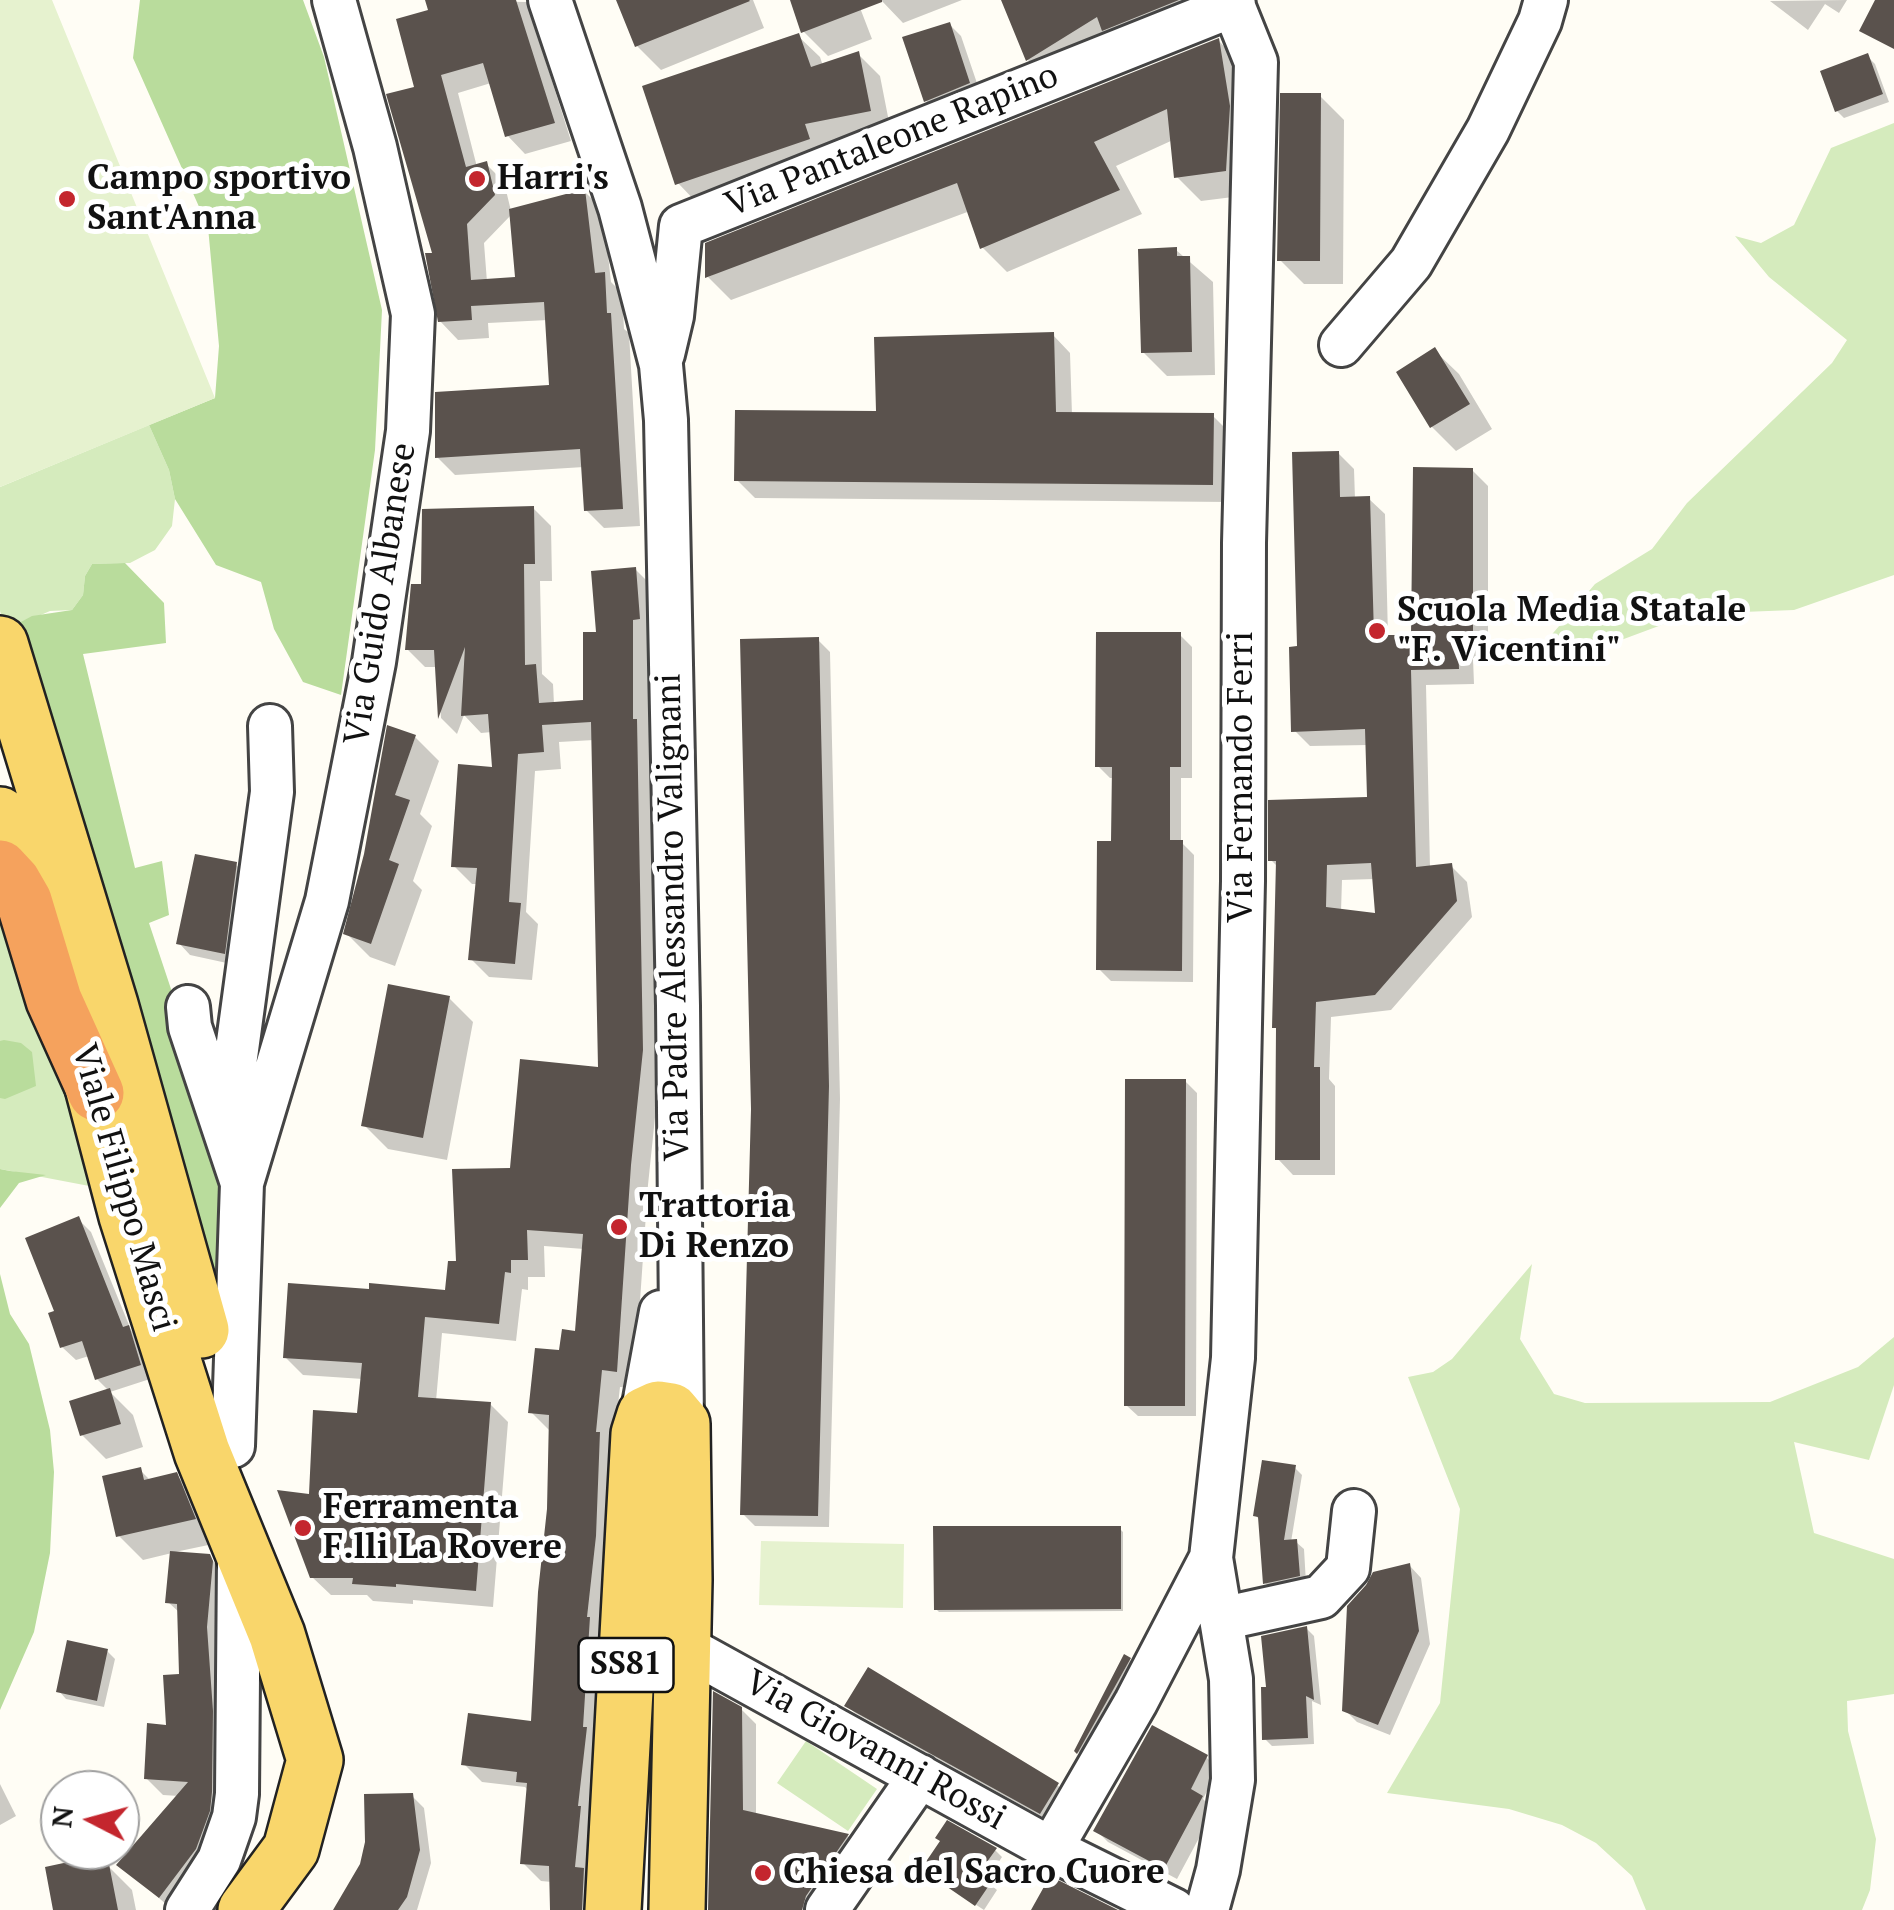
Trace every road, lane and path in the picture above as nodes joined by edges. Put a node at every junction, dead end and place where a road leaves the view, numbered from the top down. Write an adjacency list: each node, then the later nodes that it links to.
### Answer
1 (334, 0): 16 (street, Via Guido Albanese)
2 (550, 0): 6 (street, Via Padre Alessandro Valignani)
3 (1546, 0): 5 (street)
4 (1232, 3): 6 (street, Via Pantaleone Rapino); 21 (street, Via Fernando Ferri)
5 (1342, 346)
6 (661, 365): 17 (street, Via Padre Alessandro Valignani)
7 (0, 644): 11 (main road, Viale Filippo Masci)
8 (270, 726): 15 (street)
9 (0, 759): 11 (main road, Viale Filippo Masci)
10 (0, 814): 14 (main road, Viale Filippo Masci)
11 (56, 826): 18 (main road, Viale Filippo Masci)
12 (0, 868): 14 (highway)
13 (188, 1007): 15 (street)
14 (96, 1093): 20 (main road, Viale Filippo Masci)
15 (219, 1114): 16 (street, Via Guido Albanese)
16 (242, 1183): 18 (street, Via Guido Albanese)
17 (661, 1422): 23 (main road, Via Padre Alessandro Valignani / SS81); 28 (main road, SS81)
18 (233, 1446): 20 (main road, Viale Filippo Masci)
19 (1354, 1510): 22 (street)
20 (244, 1551): 26 (street); 27 (main road, Viale Filippo Masci)
21 (1212, 1558): 22 (street, Via Fernando Ferri); 25 (street, Via Fernando Ferri)
22 (1221, 1618): 32 (street, Via Fernando Ferri)
23 (683, 1646): 24 (street, Via Giovanni Rossi); 29 (main road, Via Padre Alessandro Valignani / SS81)
24 (920, 1776): 25 (street, Via Giovanni Rossi); 30 (street)
25 (1051, 1849): 31 (street, Via Giovanni Rossi)
26 (188, 1910)
27 (246, 1910)
28 (613, 1910)
29 (677, 1910)
30 (827, 1910)
31 (1174, 1910)
32 (1206, 1910)

